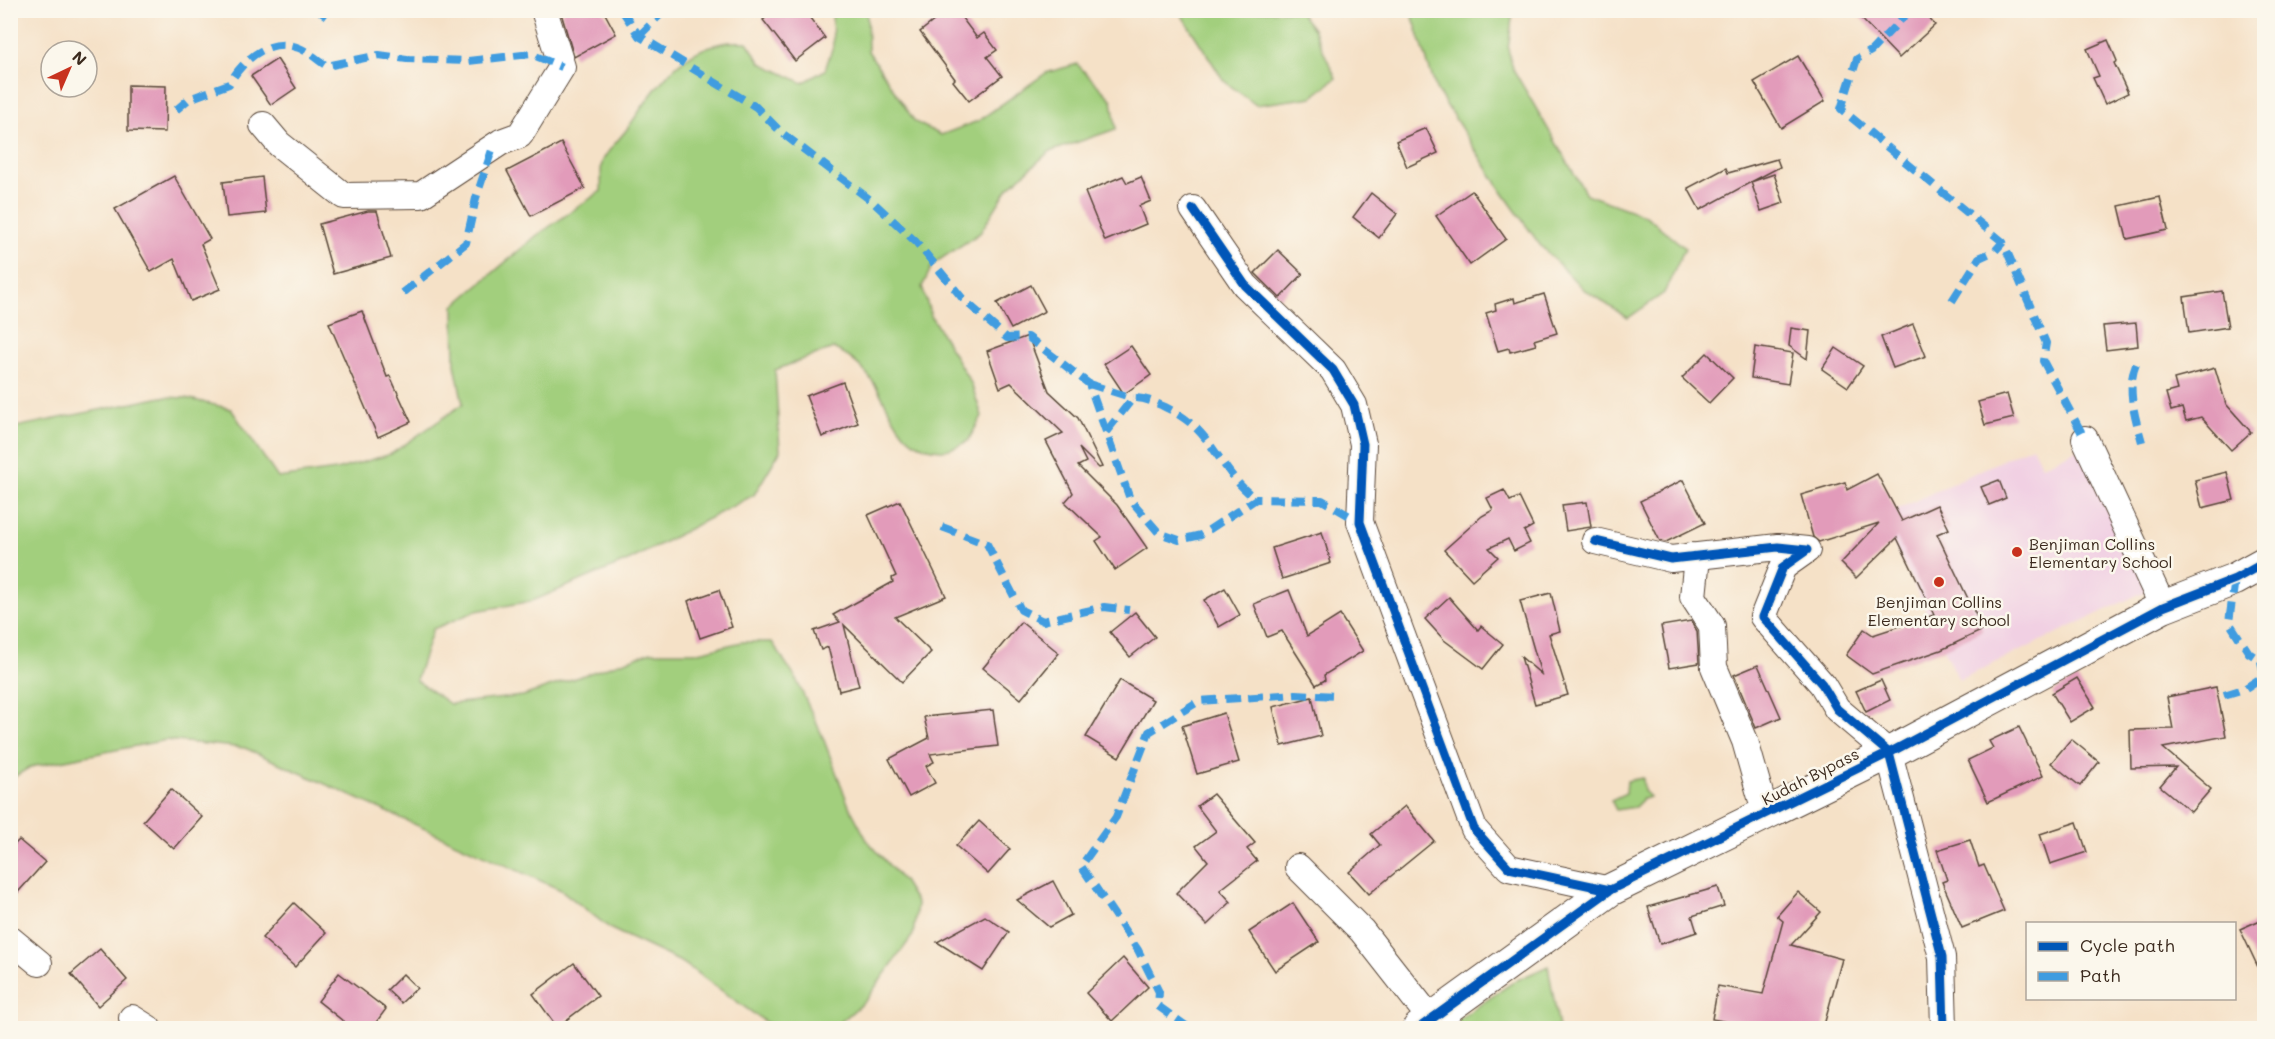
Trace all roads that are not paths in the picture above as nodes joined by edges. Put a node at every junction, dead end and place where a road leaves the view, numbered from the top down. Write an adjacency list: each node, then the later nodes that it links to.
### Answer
1 (544, 10): 2 (street)
2 (263, 124)
3 (1192, 209): 12 (street)
4 (2085, 439): 8 (street)
5 (1596, 541): 6 (street)
6 (1690, 556): 9 (street); 10 (street)
7 (2265, 563): 8 (street, Kudah Bypass)
8 (2163, 607): 9 (street, Kudah Bypass)
9 (1889, 753): 10 (street, Kudah Bypass); 16 (street)
10 (1766, 815): 12 (street, Kudah Bypass)
11 (1298, 867): 15 (street)
12 (1610, 890): 15 (street, Kudah Bypass)
13 (10, 939): 14 (street)
14 (39, 963)
15 (1425, 1024)
16 (1944, 1029)

